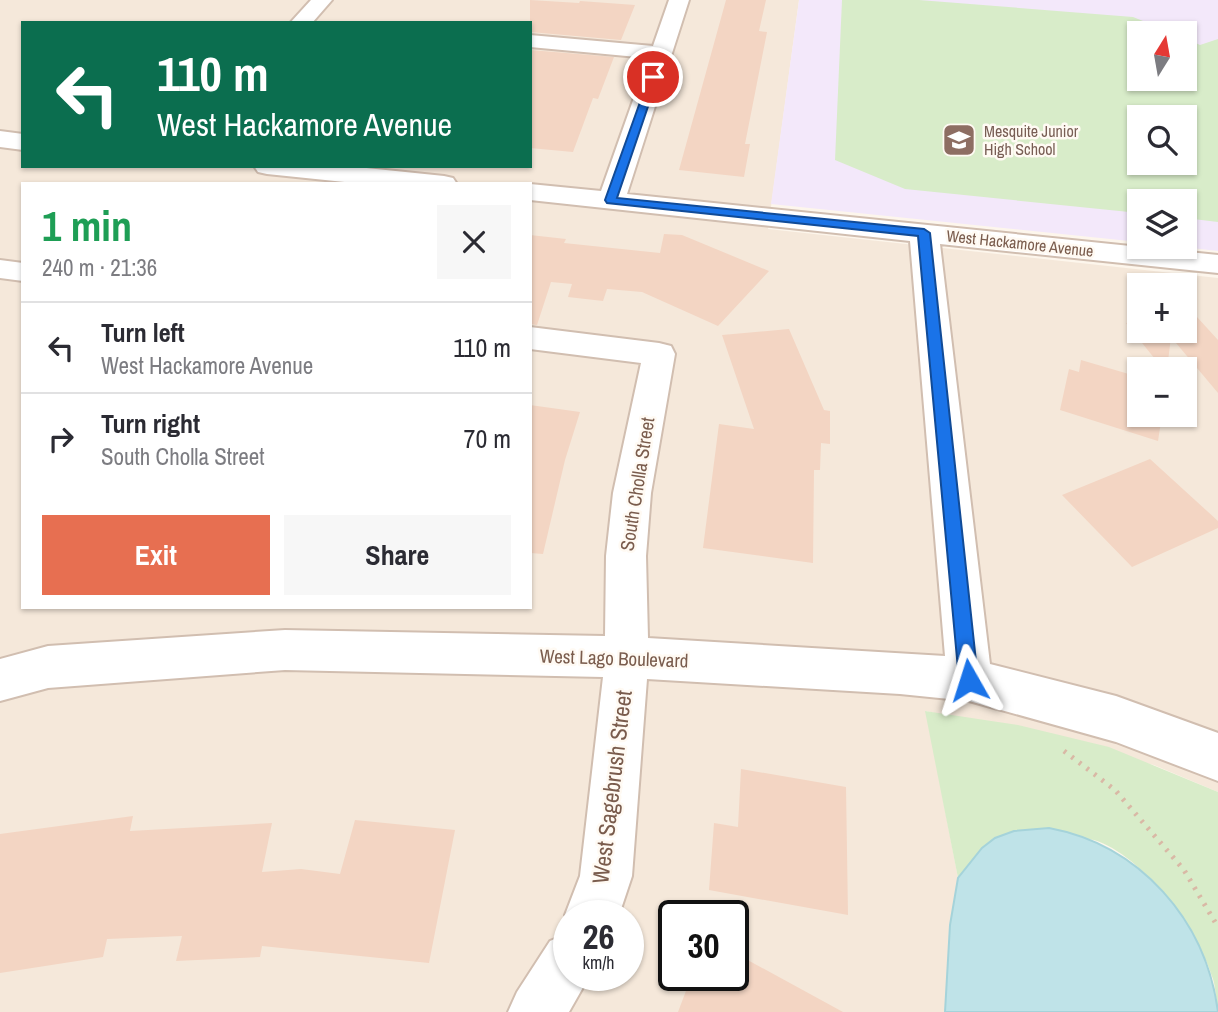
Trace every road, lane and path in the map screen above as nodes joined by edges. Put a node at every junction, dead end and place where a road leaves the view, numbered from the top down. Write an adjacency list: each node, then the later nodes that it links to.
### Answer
1 (322, 0): 3 (street)
2 (679, 0): 5 (street)
3 (302, 21)
4 (532, 41): 5 (street)
5 (662, 53): 11 (street)
6 (0, 139): 7 (street)
7 (21, 142)
8 (287, 168): 9 (street)
9 (424, 182)
10 (532, 192): 11 (street, West Hackamore Avenue)
11 (611, 200): 12 (street, West Hackamore Avenue)
12 (924, 233): 13 (street, West Hackamore Avenue); 19 (street)
13 (1218, 264)
14 (0, 269): 15 (street)
15 (21, 272)
16 (532, 338): 17 (street, South Cholla Street)
17 (627, 657): 18 (street, West Lago Boulevard); 19 (street, West Lago Boulevard); 22 (street, West Sagebrush Street)
18 (0, 680)
19 (969, 680): 20 (street, West Lago Boulevard)
20 (1218, 757)
21 (1115, 790): 23 (path)
22 (597, 900)
23 (1218, 927)
24 (553, 986): 25 (street)
25 (537, 1012)

